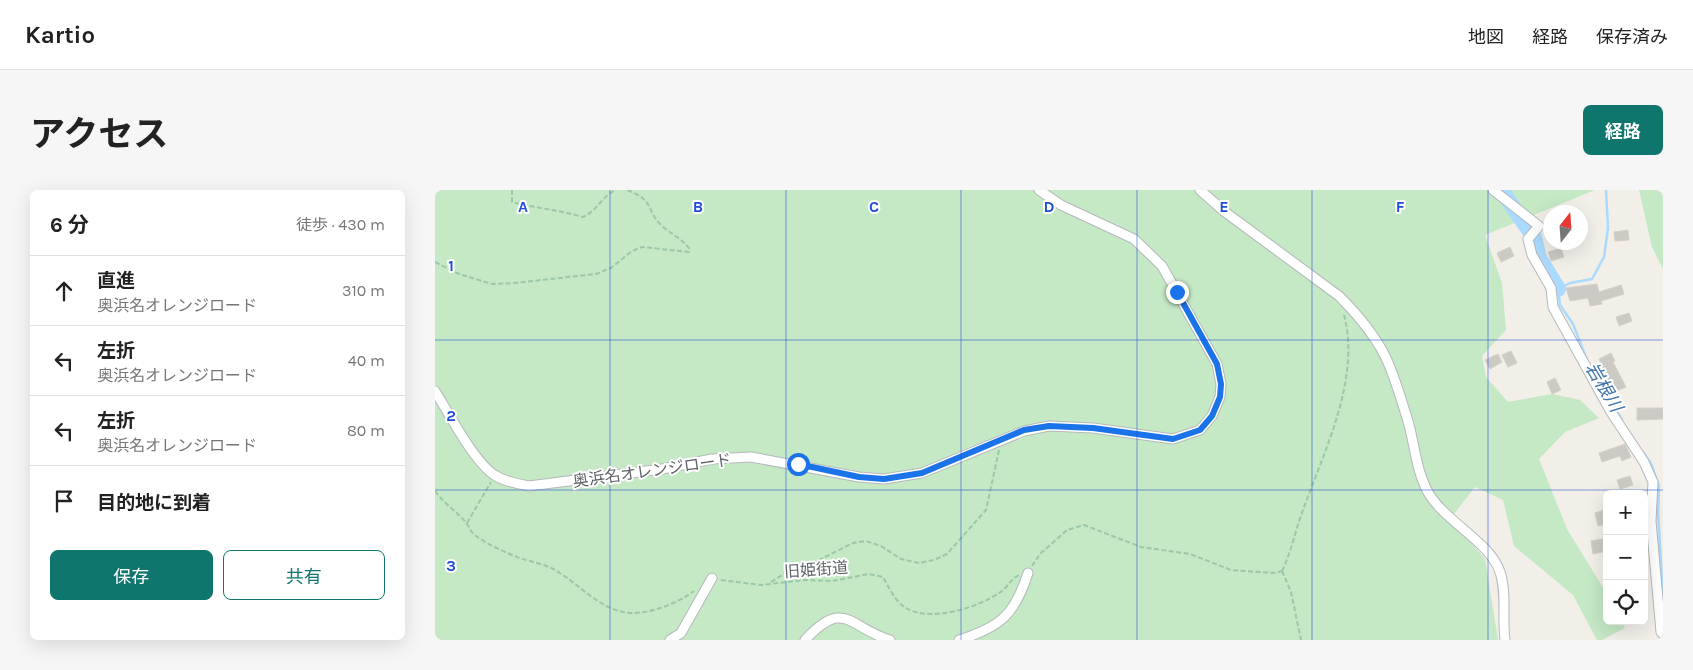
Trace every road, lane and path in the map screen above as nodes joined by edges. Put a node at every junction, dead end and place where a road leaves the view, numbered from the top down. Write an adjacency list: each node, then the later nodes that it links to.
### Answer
1 (512, 190): 2 (path)
2 (616, 190)
3 (627, 190): 7 (path)
4 (1039, 190): 10 (street, 奥浜名オレンジロード)
5 (1200, 190): 8 (street)
6 (1493, 190): 19 (street)
7 (435, 262)
8 (1339, 296): 14 (path); 25 (street)
9 (435, 391): 11 (street, 奥浜名オレンジロード)
10 (1001, 439): 11 (street, 奥浜名オレンジロード); 17 (path)
11 (495, 476): 13 (path)
12 (435, 491): 13 (path)
13 (467, 523): 18 (path)
14 (1282, 571): 15 (path, 旧姫街道); 24 (path)
15 (1027, 573): 17 (path, 旧姫街道); 23 (street)
16 (712, 578): 17 (path, 旧姫街道); 20 (street)
17 (769, 584)
18 (699, 588)
19 (1663, 634)
20 (670, 640)
21 (805, 640): 22 (street)
22 (890, 640)
23 (959, 640)
24 (1301, 640)
25 (1505, 640)

